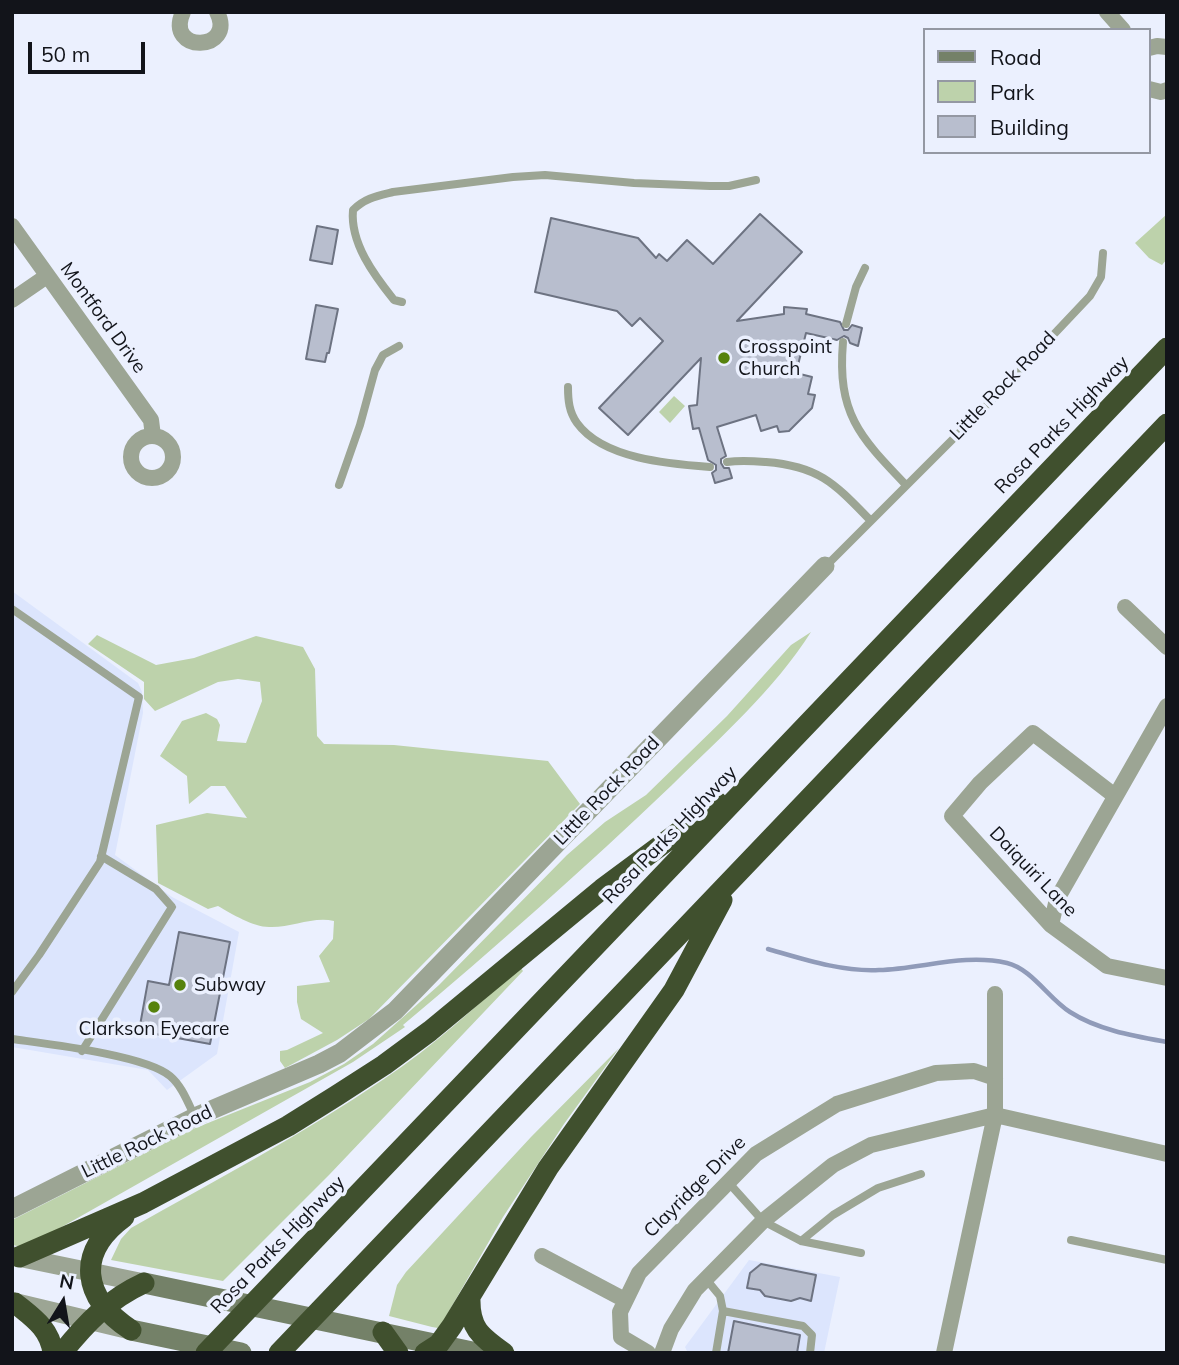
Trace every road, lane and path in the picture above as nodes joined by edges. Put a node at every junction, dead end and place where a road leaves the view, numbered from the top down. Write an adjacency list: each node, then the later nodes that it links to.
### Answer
1 (183, 12): 2 (street)
2 (217, 12)
3 (1107, 12): 4 (street)
4 (1121, 28)
5 (756, 180): 11 (lane)
6 (12, 226): 9 (street, Montford Drive)
7 (1103, 253): 21 (lane, Little Rock Road)
8 (865, 268): 12 (lane)
9 (47, 276): 10 (street); 18 (street, Montford Drive)
10 (12, 300)
11 (402, 302)
12 (846, 324)
13 (843, 342): 21 (lane)
14 (399, 346): 22 (lane)
15 (1167, 348): 29 (highway, Rosa Parks Highway)
16 (568, 387): 20 (lane)
17 (1167, 424): 32 (highway)
18 (153, 436)
19 (727, 462): 23 (lane)
20 (710, 467)
21 (905, 484): 23 (lane, Little Rock Road)
22 (339, 485)
23 (870, 520): 24 (lane, Little Rock Road)
24 (825, 566): 41 (street, Little Rock Road)
25 (1125, 607): 27 (street)
26 (12, 608): 31 (lane)
27 (1167, 647)
28 (1167, 706): 30 (street)
29 (767, 766): 45 (highway); 67 (highway, Rosa Parks Highway)
30 (1115, 796): 33 (street); 33 (street, Daiquiri Lane)
31 (101, 856): 35 (lane); 38 (lane)
32 (736, 876): 57 (highway); 69 (highway)
33 (1051, 925): 34 (street, Daiquiri Lane)
34 (1167, 978)
35 (12, 992)
36 (995, 994): 39 (street)
37 (12, 1038): 38 (lane)
38 (82, 1051): 41 (lane)
39 (995, 1078): 40 (street); 44 (street, Clayridge Drive)
40 (995, 1115): 42 (street); 47 (street); 77 (street)
41 (195, 1117): 46 (street, Little Rock Road)
42 (1167, 1154)
43 (921, 1174): 49 (lane)
44 (728, 1182): 47 (lane); 58 (street, Clayridge Drive)
45 (143, 1203): 51 (highway); 54 (highway)
46 (12, 1209)
47 (763, 1221): 49 (lane); 55 (street)
48 (1071, 1240): 53 (lane)
49 (801, 1241): 50 (lane)
50 (861, 1253)
51 (15, 1256): 54 (street)
52 (542, 1256): 58 (street)
53 (1167, 1260)
54 (90, 1272): 56 (street); 61 (highway)
55 (706, 1279): 60 (lane); 74 (street)
56 (144, 1283): 61 (highway); 63 (main road)
57 (471, 1295): 64 (highway); 72 (highway)
58 (625, 1300): 73 (street, Clayridge Drive)
59 (13, 1302): 61 (street); 65 (highway)
60 (723, 1311): 75 (lane); 76 (lane)
61 (95, 1314): 62 (highway); 66 (highway)
62 (131, 1330): 68 (main road)
63 (383, 1332): 64 (main road); 70 (highway)
64 (432, 1348): 71 (main road)
65 (53, 1353)
66 (62, 1353)
67 (206, 1353)
68 (241, 1353)
69 (279, 1353)
70 (398, 1353)
71 (477, 1353)
72 (505, 1353)
73 (648, 1353)
74 (663, 1353)
75 (716, 1353)
76 (810, 1353)
77 (944, 1353)

